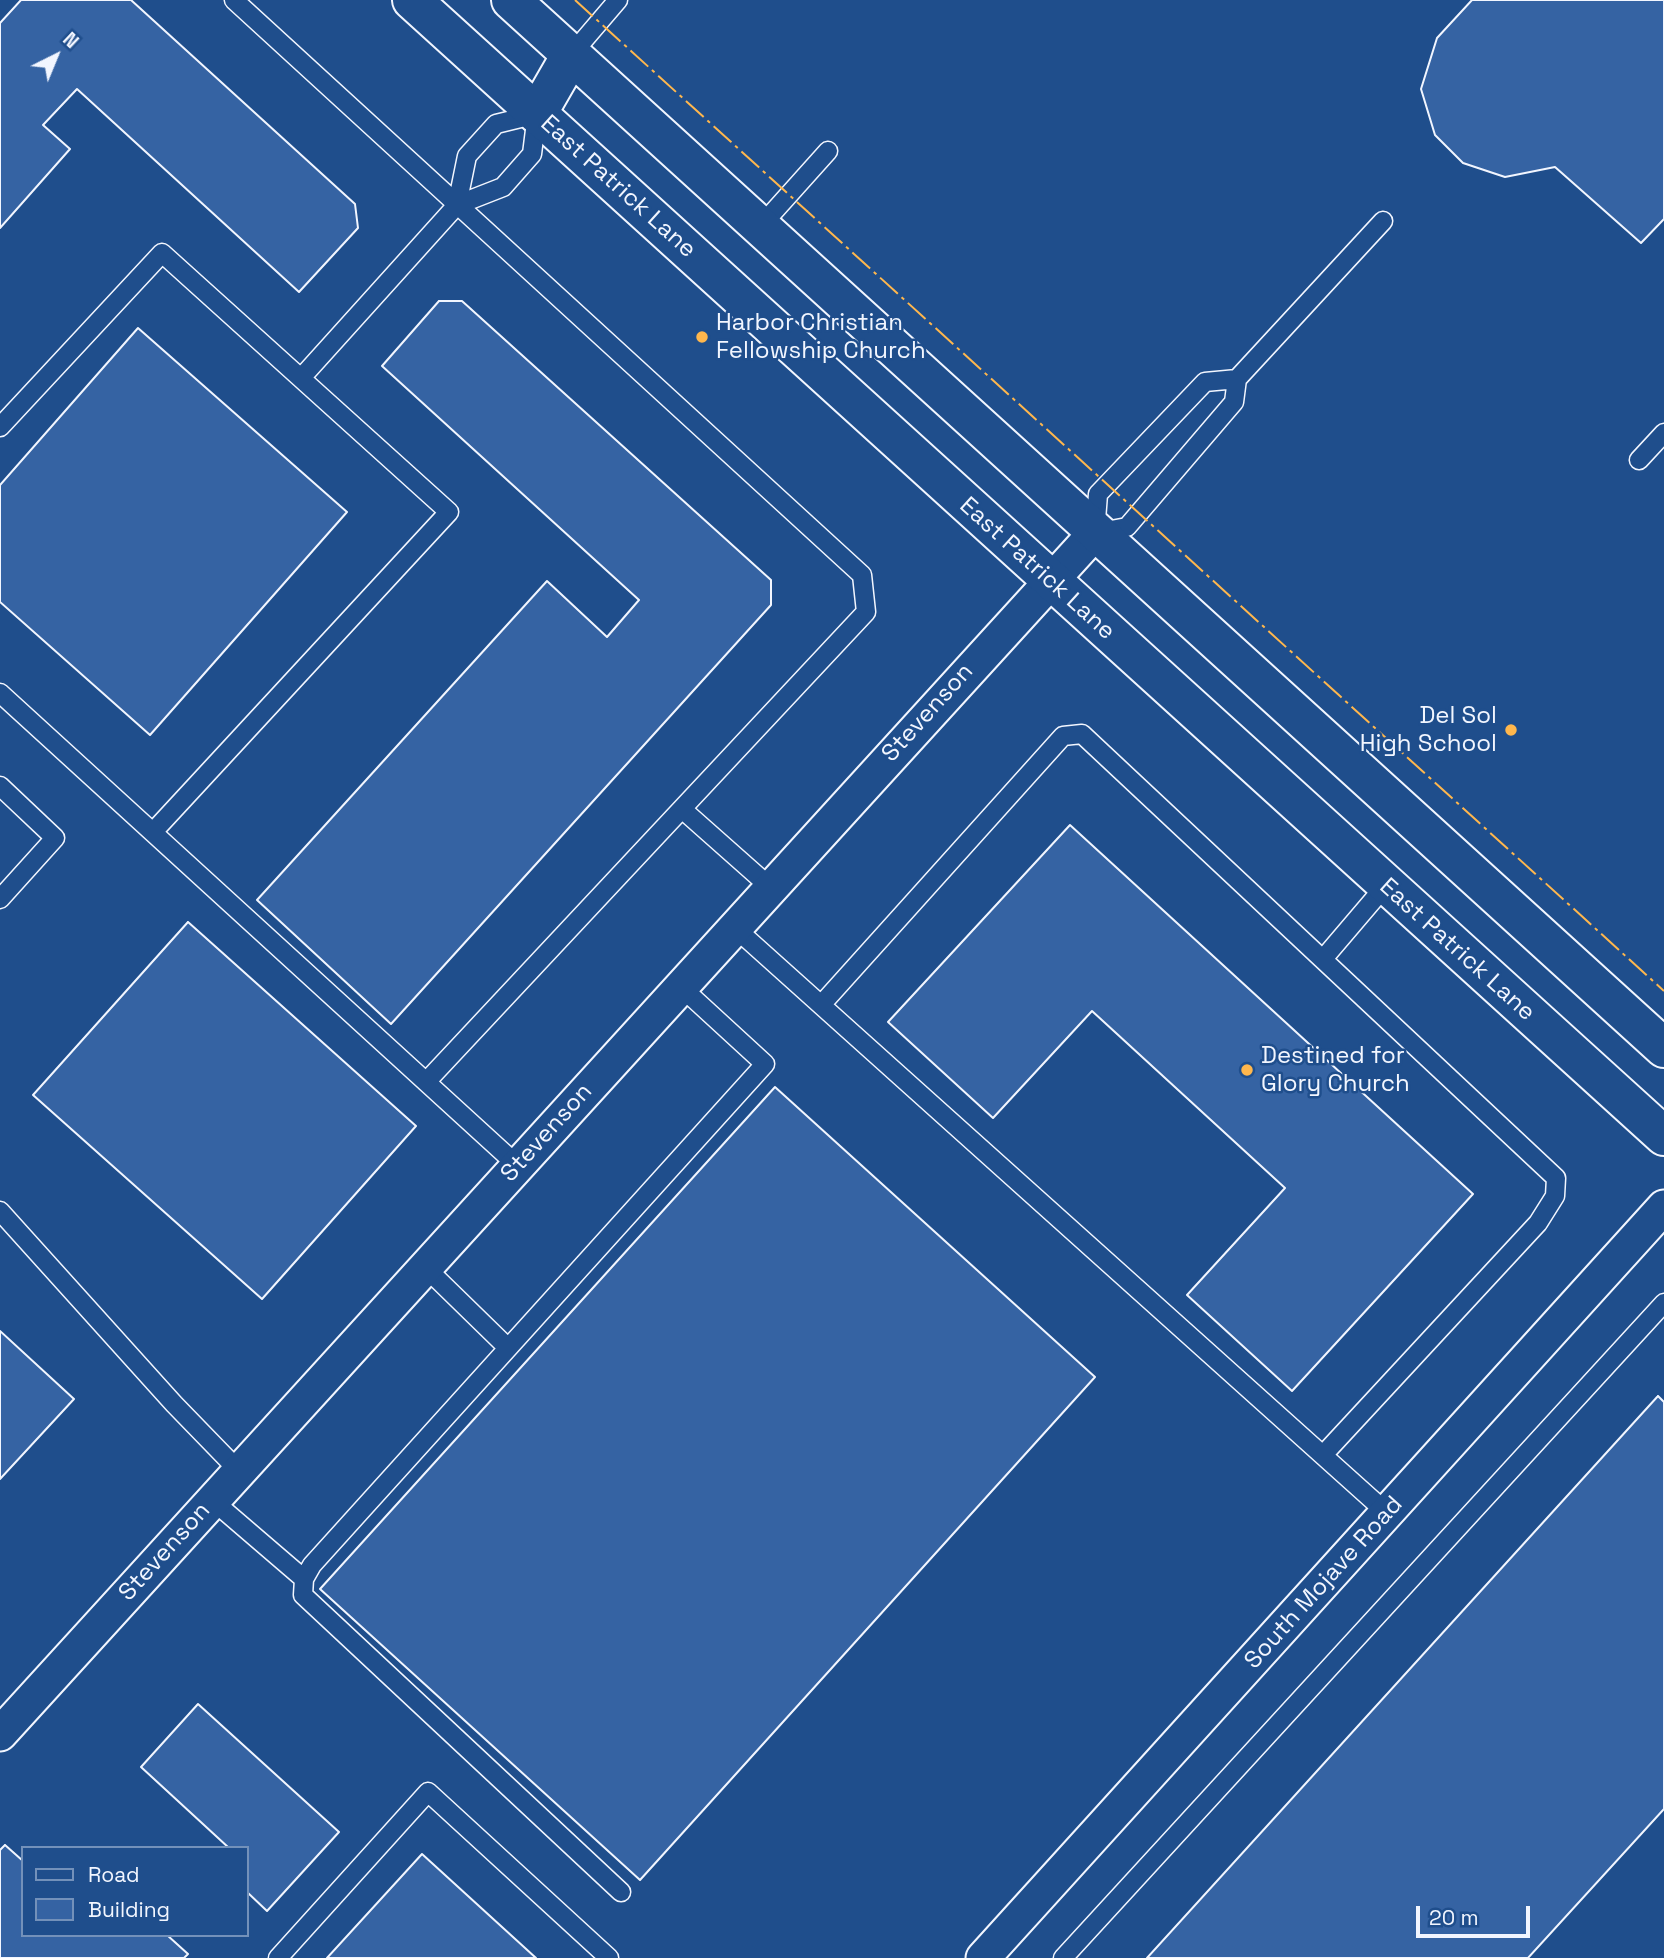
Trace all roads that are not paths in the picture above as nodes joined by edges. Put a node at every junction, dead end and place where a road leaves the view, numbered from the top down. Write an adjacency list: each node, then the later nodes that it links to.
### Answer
1 (234, 0): 8 (lane)
2 (412, 0): 6 (main road, East Patrick Lane)
3 (511, 0): 5 (main road)
4 (618, 0): 5 (lane)
5 (571, 55): 6 (main road); 10 (main road)
6 (537, 114): 8 (lane); 8 (lane); 17 (main road, East Patrick Lane)
7 (828, 151): 10 (lane)
8 (457, 205): 11 (lane); 20 (lane)
9 (1383, 221): 12 (lane)
10 (759, 228): 16 (main road)
11 (301, 378): 13 (lane); 21 (lane)
12 (1237, 379): 16 (lane); 16 (lane)
13 (0, 427)
14 (1664, 433): 15 (lane)
15 (1639, 460)
16 (1094, 533): 17 (street, Stevenson); 29 (main road)
17 (1049, 580): 22 (main road, East Patrick Lane); 23 (street, Stevenson)
18 (0, 694): 21 (lane)
19 (0, 786): 24 (lane)
20 (682, 809): 23 (lane); 30 (lane)
21 (153, 832): 30 (lane)
22 (1386, 886): 26 (lane); 31 (main road, East Patrick Lane)
23 (770, 887): 25 (street, Stevenson)
24 (0, 899)
25 (734, 927): 27 (street, Stevenson); 28 (lane)
26 (1323, 959): 28 (lane); 38 (lane)
27 (680, 986): 32 (street, Stevenson); 37 (lane)
28 (821, 1005): 38 (lane)
29 (1664, 1048)
30 (426, 1082): 32 (lane)
31 (1664, 1136)
32 (517, 1165): 35 (street, Stevenson)
33 (1664, 1207): 41 (street, South Mojave Road)
34 (0, 1211): 39 (lane)
35 (425, 1267): 37 (lane); 39 (street, Stevenson)
36 (1661, 1312): 48 (lane)
37 (507, 1347): 42 (lane)
38 (1323, 1455): 41 (lane)
39 (239, 1471): 40 (street, Stevenson)
40 (212, 1500): 42 (lane); 43 (street, Stevenson)
41 (1387, 1513): 47 (street, South Mojave Road)
42 (304, 1579): 44 (lane)
43 (0, 1734)
44 (621, 1892)
45 (278, 1958): 46 (lane)
46 (609, 1958)
47 (983, 1958)
48 (1063, 1958)

